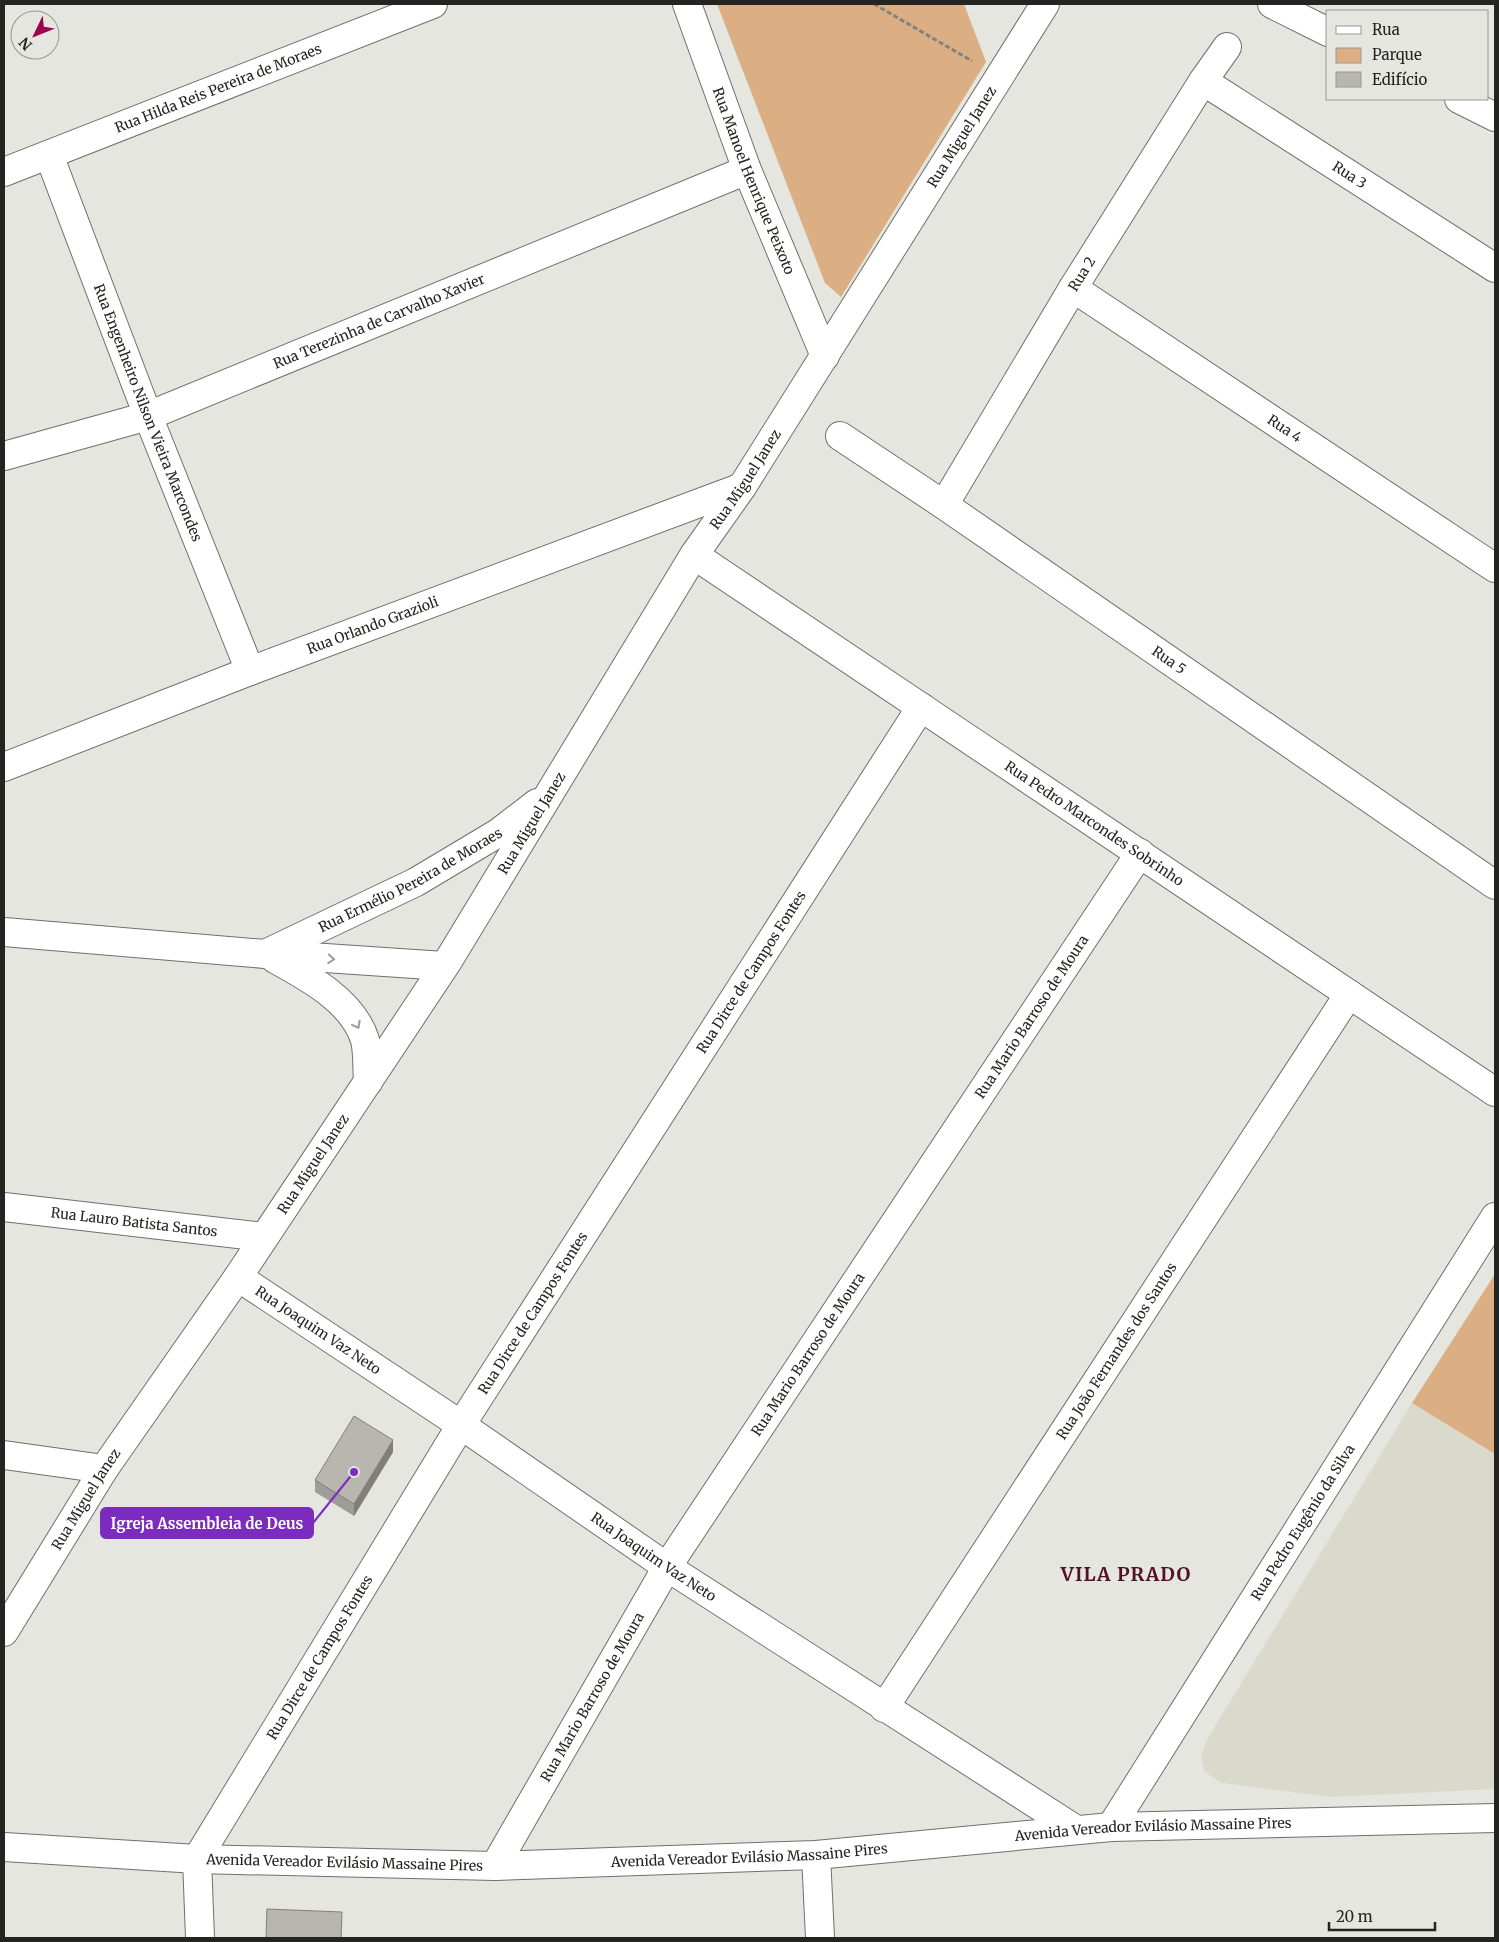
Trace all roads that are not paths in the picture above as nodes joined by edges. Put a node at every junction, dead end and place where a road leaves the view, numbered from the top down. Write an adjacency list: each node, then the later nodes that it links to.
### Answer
1 (433, 4): 10 (street, Rua Hilda Reis Pereira de Moraes)
2 (687, 4): 11 (street, Rua Manoel Henrique Peixoto)
3 (1272, 4): 5 (street)
4 (1033, 11): 15 (street, Rua Miguel Janez)
5 (1326, 31)
6 (1227, 47): 7 (street, Rua 2)
7 (1203, 81): 13 (street, Rua 3); 14 (street, Rua 2)
8 (1461, 100): 9 (street)
9 (1495, 117)
10 (49, 155): 12 (street, Rua Hilda Reis Pereira de Moraes); 16 (street, Rua Engenheiro Nilson Vieira Marcondes)
11 (747, 170): 15 (street, Rua Manoel Henrique Peixoto); 16 (street, Rua Terezinha de Carvalho Xavier)
12 (4, 172)
13 (1495, 268)
14 (1073, 288): 20 (street, Rua 2); 22 (street, Rua 4)
15 (825, 356): 19 (street, Rua Miguel Janez)
16 (148, 416): 18 (street, Rua Terezinha de Carvalho Xavier); 23 (street, Rua Engenheiro Nilson Vieira Marcondes)
17 (840, 436): 20 (street, Rua 5)
18 (4, 456)
19 (742, 486): 21 (street, Rua Miguel Janez); 23 (street, Rua Orlando Grazioli)
20 (944, 505): 28 (street, Rua 5)
21 (694, 555): 24 (street, Rua Pedro Marcondes Sobrinho); 26 (street, Rua Miguel Janez)
22 (1495, 568)
23 (250, 671): 25 (street, Rua Orlando Grazioli)
24 (921, 706): 27 (street, Rua Pedro Marcondes Sobrinho); 39 (street, Rua Dirce de Campos Fontes)
25 (4, 767)
26 (548, 795): 30 (street, Rua Ermélio Pereira de Moraes); 31 (street, Rua Miguel Janez)
27 (1140, 853): 32 (street, Rua Pedro Marcondes Sobrinho); 42 (street, Rua Mario Barroso de Moura)
28 (1495, 885)
29 (4, 932): 30 (street)
30 (265, 954): 31 (street, one-way to 31); 33 (street, one-way to 33)
31 (444, 966): 33 (street, Rua Miguel Janez)
32 (1349, 994): 34 (street, Rua Pedro Marcondes Sobrinho); 44 (street, Rua João Fernandes dos Santos)
33 (368, 1082): 37 (street, Rua Miguel Janez)
34 (1495, 1092)
35 (4, 1207): 37 (street, Rua Lauro Batista Santos)
36 (1495, 1217): 46 (street, Rua Pedro Eugênio da Silva)
37 (264, 1237): 38 (street, Rua Miguel Janez)
38 (238, 1277): 39 (street, Rua Joaquim Vaz Neto); 41 (street, Rua Miguel Janez)
39 (461, 1425): 42 (street, Rua Joaquim Vaz Neto); 50 (street, Rua Dirce de Campos Fontes)
40 (4, 1455): 41 (street)
41 (104, 1469): 43 (street, Rua Miguel Janez)
42 (667, 1567): 44 (street, Rua Joaquim Vaz Neto); 51 (street, Rua Mario Barroso de Moura)
43 (4, 1632)
44 (884, 1708): 47 (street, Rua Joaquim Vaz Neto)
45 (1495, 1818): 46 (street, Avenida Vereador Evilásio Massaine Pires)
46 (1111, 1827): 47 (street, Avenida Vereador Evilásio Massaine Pires)
47 (1075, 1830): 49 (street, Avenida Vereador Evilásio Massaine Pires)
48 (4, 1847): 50 (street, Avenida Vereador Evilásio Massaine Pires)
49 (816, 1855): 51 (street, Avenida Vereador Evilásio Massaine Pires); 53 (street)
50 (197, 1859): 51 (street, Avenida Vereador Evilásio Massaine Pires); 52 (street)
51 (495, 1866)
52 (200, 1938)
53 (820, 1938)

